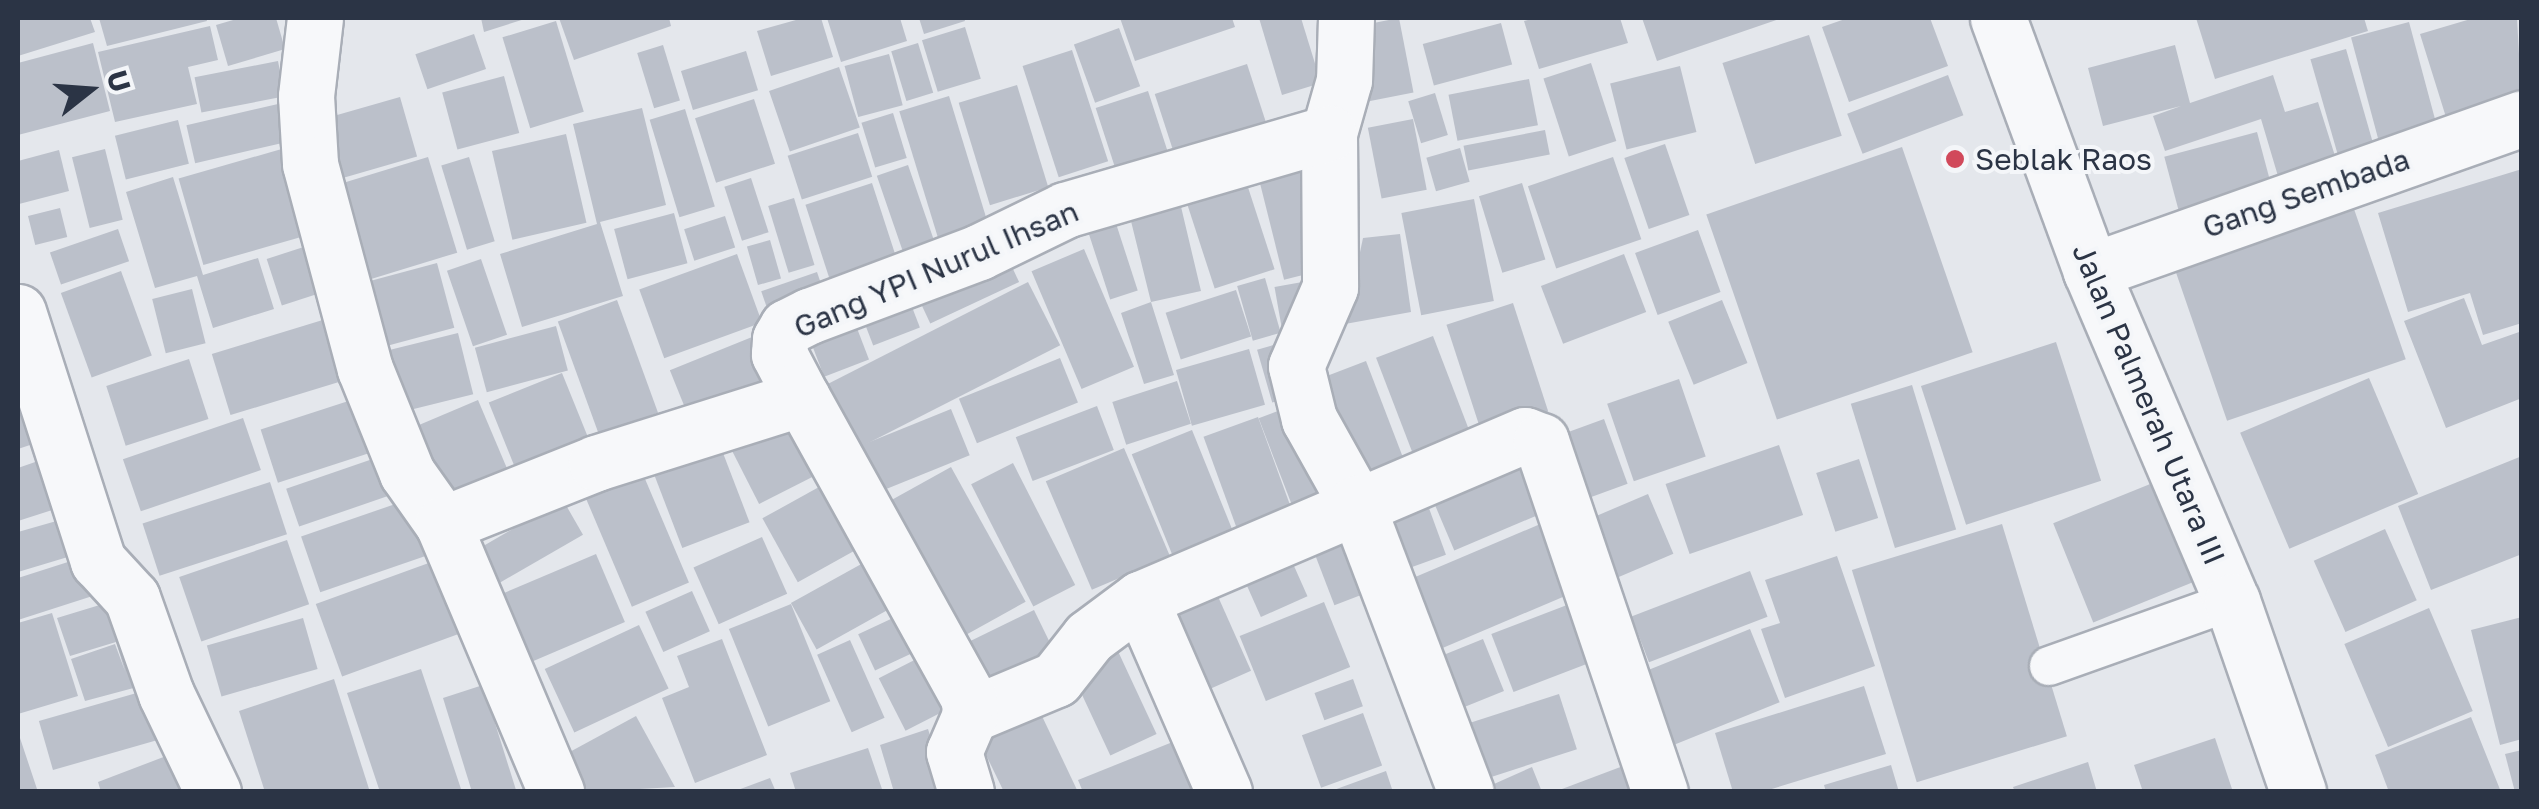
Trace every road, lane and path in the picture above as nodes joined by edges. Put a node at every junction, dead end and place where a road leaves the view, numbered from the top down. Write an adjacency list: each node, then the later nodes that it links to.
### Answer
1 (315, 18): 10 (street)
2 (1346, 18): 5 (street)
3 (1998, 18): 6 (street, Jalan Palmerah Utara III)
4 (2522, 118): 6 (street, Gang Sembada)
5 (1329, 133): 8 (street, Gang YPI Nurul Ihsan); 9 (street)
6 (2091, 271): 12 (street, Jalan Palmerah Utara III)
7 (18, 312): 15 (street)
8 (802, 398): 10 (street); 14 (street, Gang YPI Nurul Ihsan)
9 (1356, 503): 11 (street); 19 (street); 20 (street)
10 (442, 524): 16 (street)
11 (1140, 599): 14 (street); 18 (street)
12 (2232, 601): 13 (lane); 21 (street, Jalan Palmerah Utara III)
13 (2050, 666)
14 (970, 715): 17 (street)
15 (213, 792)
16 (556, 792)
17 (966, 792)
18 (1224, 792)
19 (1466, 792)
20 (1660, 792)
21 (2298, 792)

